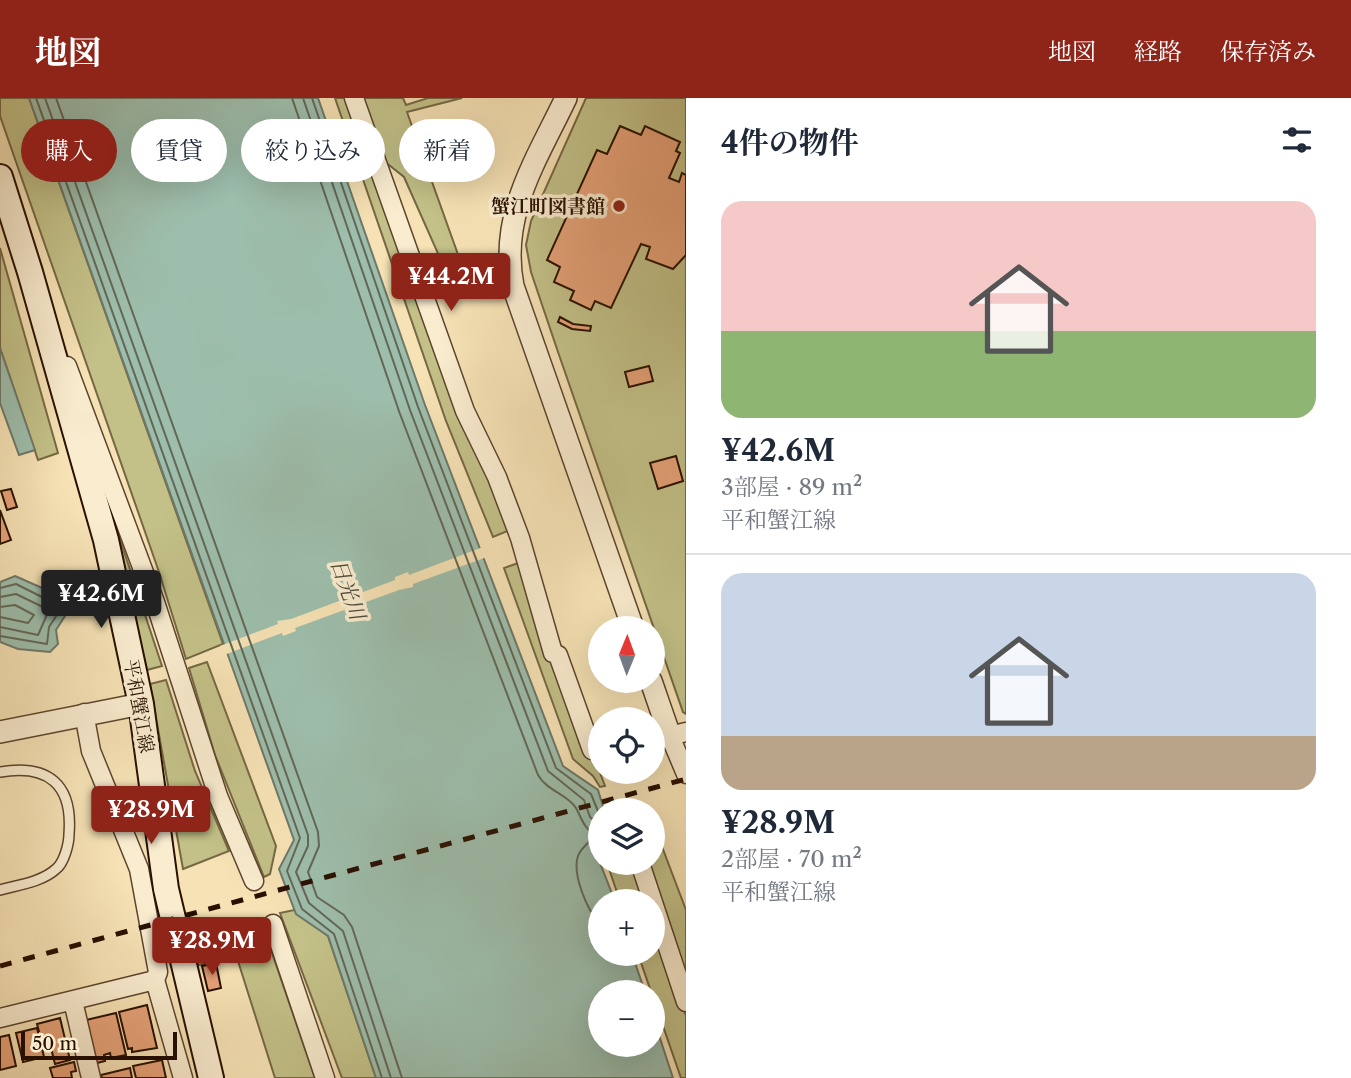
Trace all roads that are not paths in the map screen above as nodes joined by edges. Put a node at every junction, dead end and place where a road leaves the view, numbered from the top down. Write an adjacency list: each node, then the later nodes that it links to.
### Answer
1 (354, 98): 11 (street)
2 (566, 98): 5 (street)
3 (0, 177): 4 (main road, 平和蟹江線)
4 (30, 272): 7 (main road, 平和蟹江線); 15 (street)
5 (629, 616)
6 (657, 693): 10 (street)
7 (141, 704): 8 (street); 24 (main road, 平和蟹江線)
8 (84, 713): 9 (street); 18 (street)
9 (0, 732)
10 (678, 734): 13 (street)
11 (588, 739)
12 (0, 772): 16 (lane)
13 (686, 774)
14 (644, 875): 20 (street)
15 (254, 881)
16 (0, 890)
17 (273, 924): 25 (street)
18 (155, 980): 19 (street); 23 (street)
19 (73, 1001): 21 (street); 22 (street)
20 (686, 1002)
21 (0, 1018)
22 (91, 1078)
23 (183, 1078)
24 (211, 1078)
25 (325, 1078)

